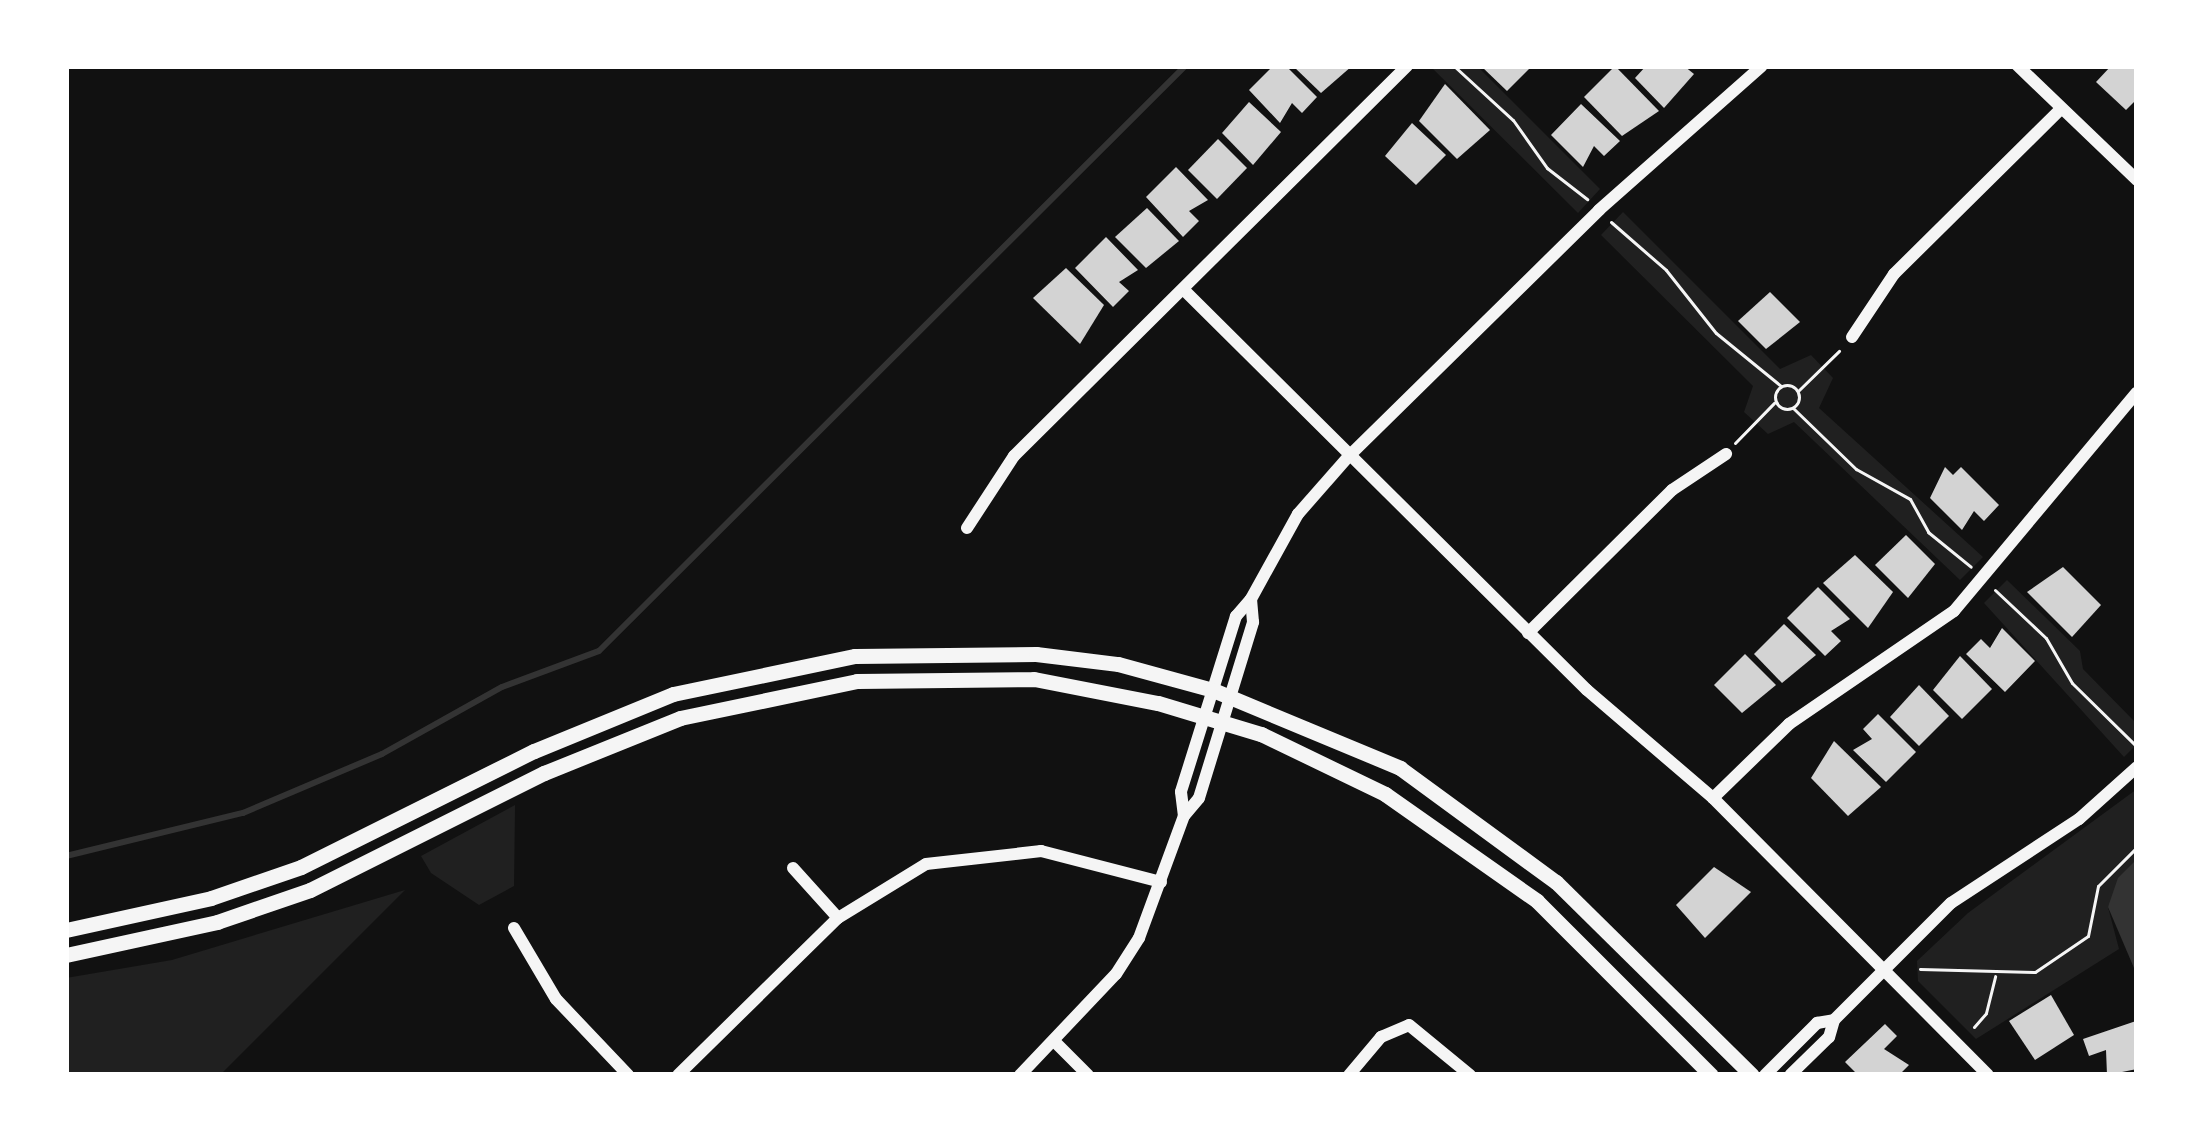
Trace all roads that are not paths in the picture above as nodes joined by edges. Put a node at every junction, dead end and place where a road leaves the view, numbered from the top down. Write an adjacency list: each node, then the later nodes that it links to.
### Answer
1 (1407, 66): 6 (street)
2 (1762, 66): 10 (street)
3 (2018, 66): 4 (street)
4 (2061, 110): 5 (street); 7 (street)
5 (2137, 180)
6 (1185, 291): 10 (street); 11 (street)
7 (1852, 338)
8 (2137, 392): 19 (street)
9 (1726, 454): 13 (street)
10 (1348, 457): 12 (street); 13 (street)
11 (967, 528)
12 (1251, 599): 14 (street); 15 (street)
13 (1528, 633): 19 (street)
14 (1213, 690): 15 (street); 16 (street); 25 (street)
15 (1231, 696): 17 (street); 37 (street)
16 (1205, 716): 17 (street); 20 (street); 26 (street)
17 (1222, 722): 20 (street); 36 (street)
18 (2137, 767): 27 (street)
19 (1713, 798): 27 (street)
20 (1184, 816): 22 (street)
21 (794, 868): 23 (street)
22 (1161, 882): 23 (street); 29 (street)
23 (838, 918): 31 (street)
24 (514, 928): 30 (street)
25 (66, 930)
26 (66, 955)
27 (1883, 970): 28 (street); 40 (street)
28 (1834, 1020): 38 (street); 39 (street)
29 (1054, 1041): 32 (street); 33 (street)
30 (628, 1075)
31 (678, 1075)
32 (1020, 1075)
33 (1088, 1075)
34 (1349, 1075): 35 (street)
35 (1470, 1075)
36 (1711, 1075)
37 (1752, 1075)
38 (1765, 1075)
39 (1790, 1075)
40 (1988, 1075)

